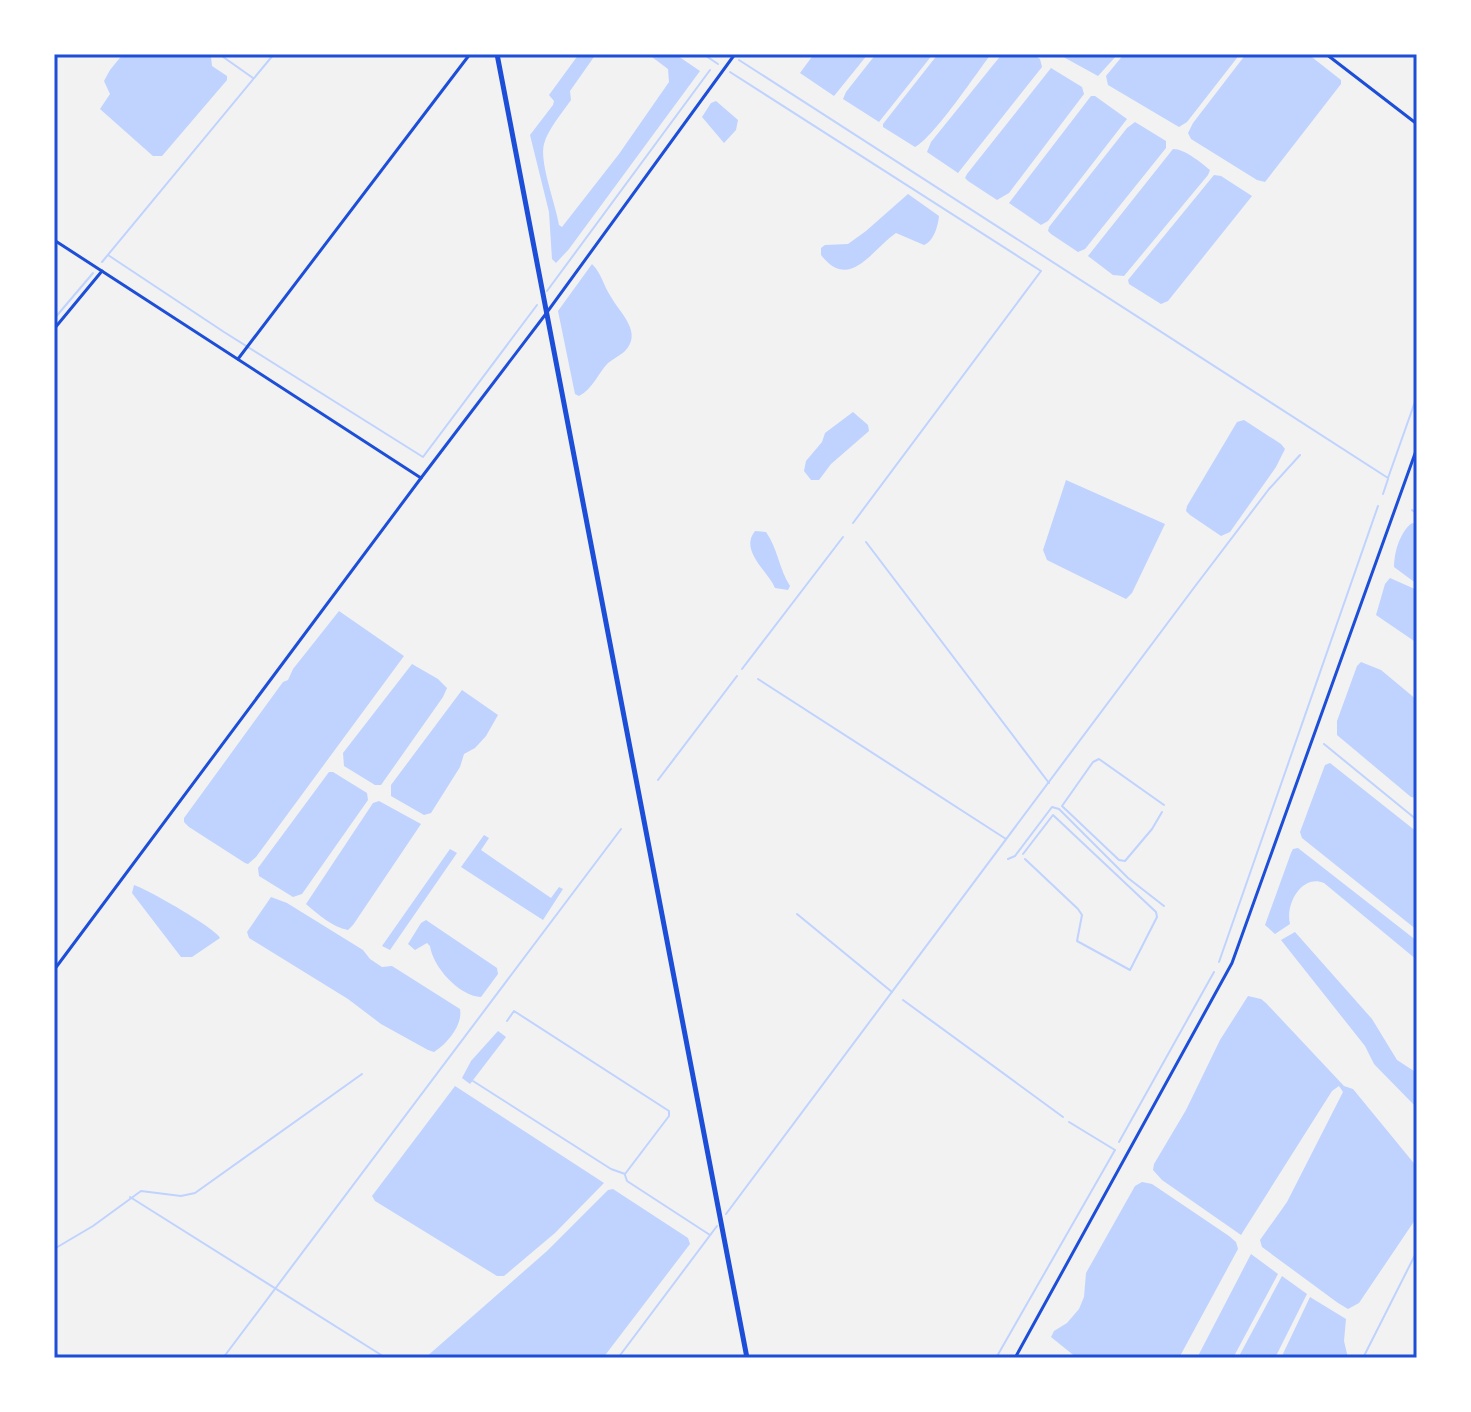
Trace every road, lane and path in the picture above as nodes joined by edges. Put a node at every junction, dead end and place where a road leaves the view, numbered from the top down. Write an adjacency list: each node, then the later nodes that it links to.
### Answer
1 (470, 54): 10 (street)
2 (497, 54): 8 (main road)
3 (735, 54): 8 (street)
4 (1326, 54): 5 (street)
5 (1417, 124)
6 (54, 240): 7 (street)
7 (102, 271): 9 (street); 10 (street)
8 (545, 315): 12 (street); 14 (main road)
9 (54, 329)
10 (238, 359): 12 (street)
11 (1417, 448): 15 (street)
12 (421, 478): 13 (street)
13 (54, 970)
14 (747, 1358)
15 (1015, 1358)

